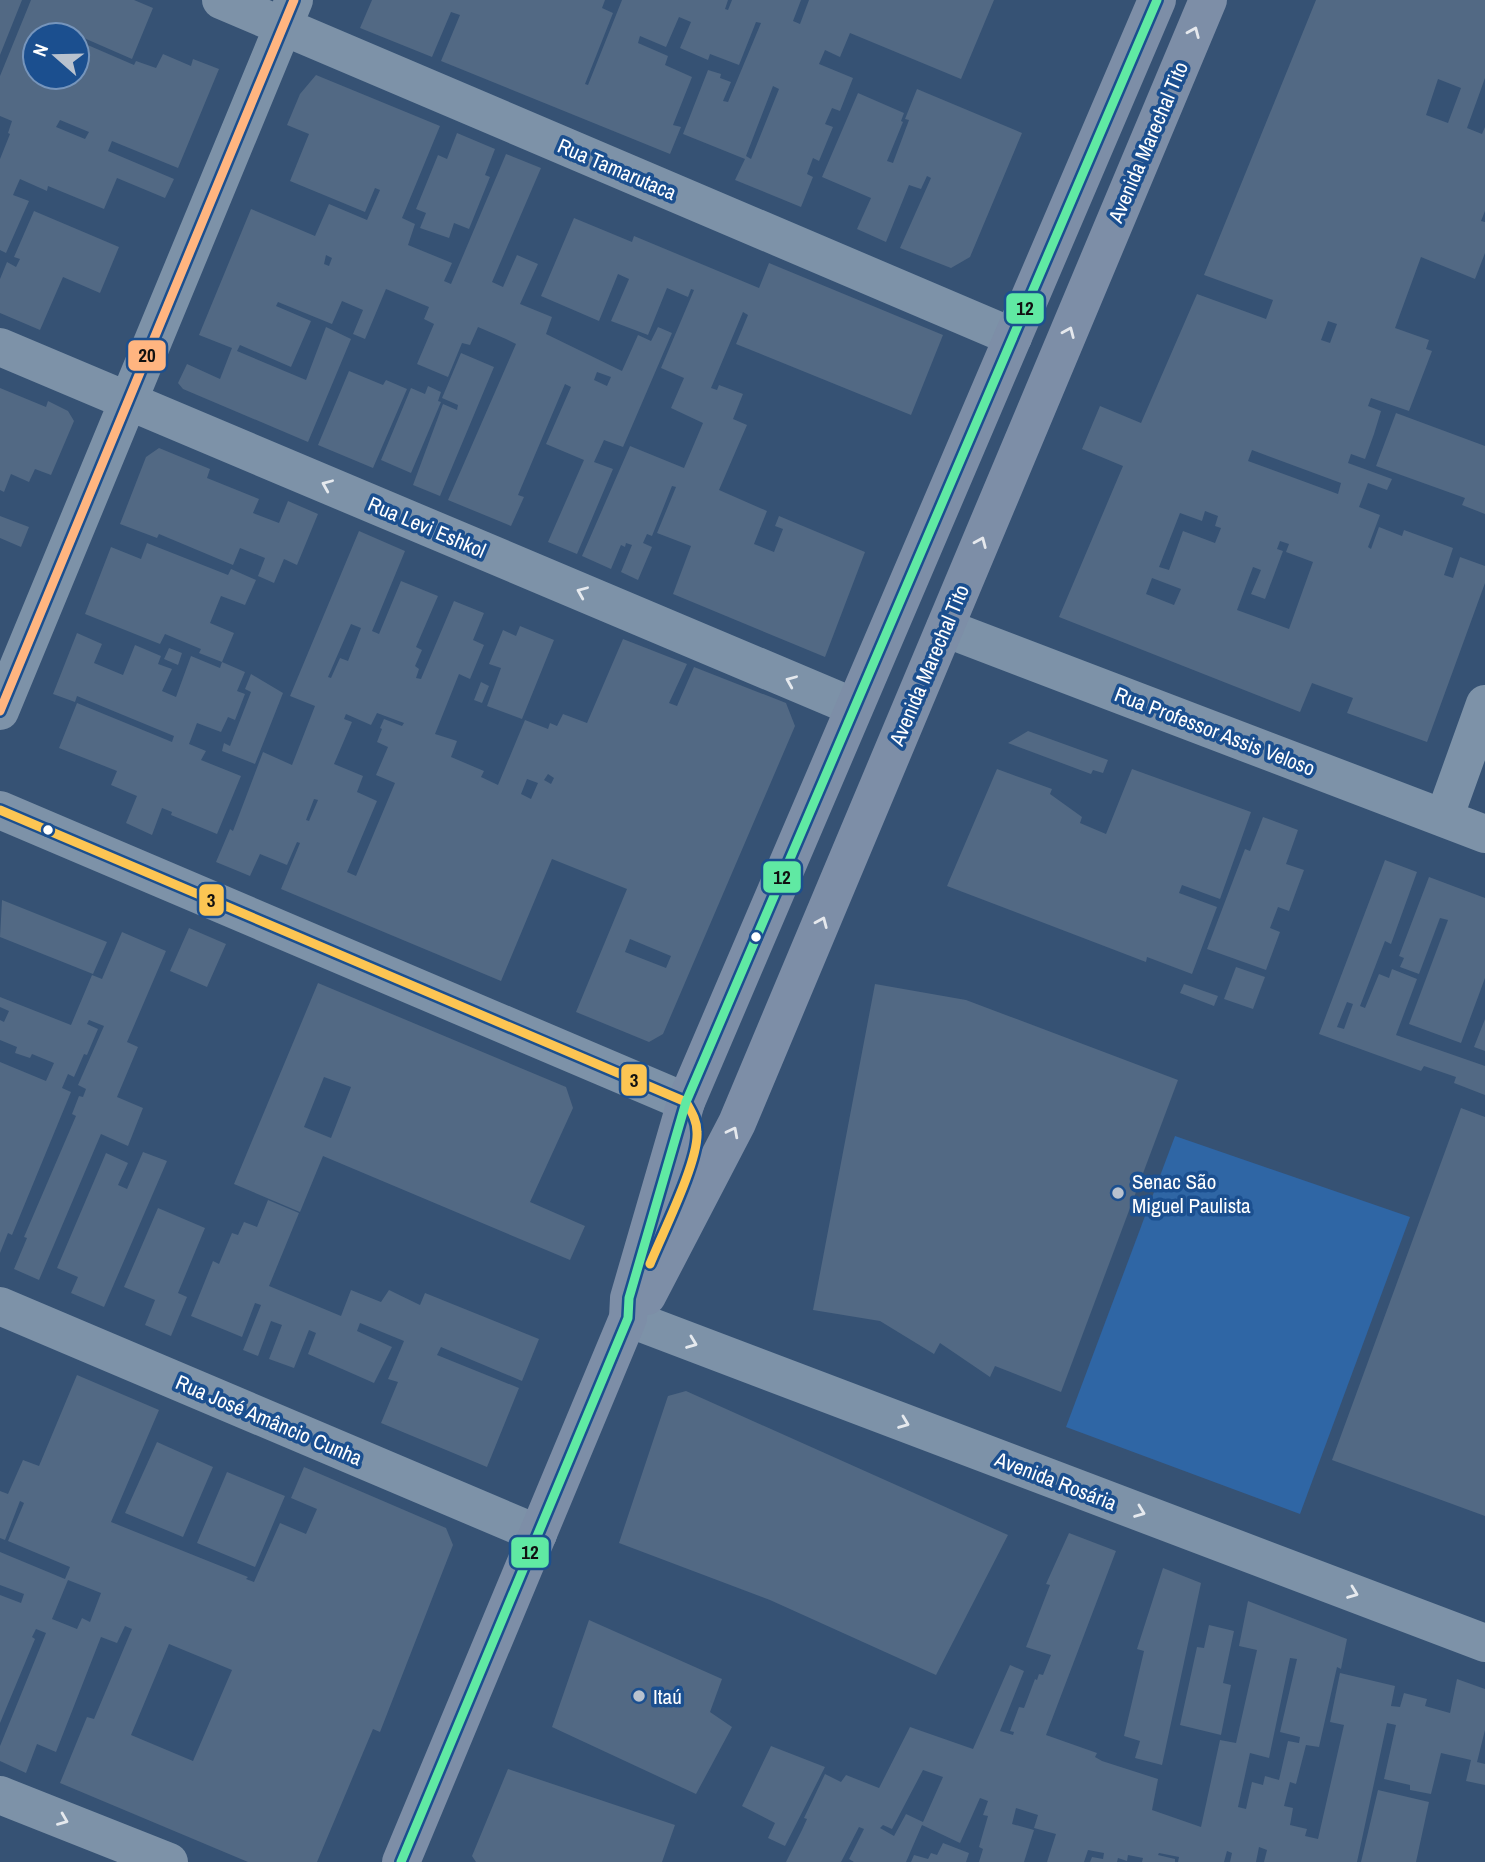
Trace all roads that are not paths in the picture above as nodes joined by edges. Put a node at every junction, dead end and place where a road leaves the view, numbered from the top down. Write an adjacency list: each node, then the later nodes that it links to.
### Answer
1 (221, 0): 4 (street, Rua Tamarutaca)
2 (1157, 0): 5 (main road)
3 (1208, 0): 9 (main road, Avenida Marechal Tito, one-way to 3)
4 (289, 14): 5 (street, Rua Tamarutaca); 7 (street)
5 (1013, 337): 8 (main road)
6 (0, 347): 7 (street, Rua Levi Eshkol)
7 (129, 401): 11 (street, Rua Levi Eshkol, one-way to 7); 12 (street)
8 (956, 471): 9 (main road); 11 (main road)
9 (945, 628): 14 (street, Rua Professor Assis Veloso); 18 (main road, Avenida Marechal Tito, one-way to 9)
10 (1485, 704): 14 (street)
11 (854, 708): 16 (main road)
12 (0, 711)
13 (0, 810): 16 (street)
14 (1444, 818): 15 (street, Rua Professor Assis Veloso)
15 (1485, 834)
16 (686, 1102): 18 (main road)
17 (0, 1306): 19 (street, Rua José Amâncio Cunha)
18 (628, 1318): 19 (main road, Avenida Marechal Tito); 20 (street, Avenida Rosária, one-way to 20)
19 (538, 1534): 23 (main road, Avenida Marechal Tito)
20 (1485, 1643)
21 (0, 1795): 22 (street, one-way to 22)
22 (169, 1862)
23 (401, 1862)

